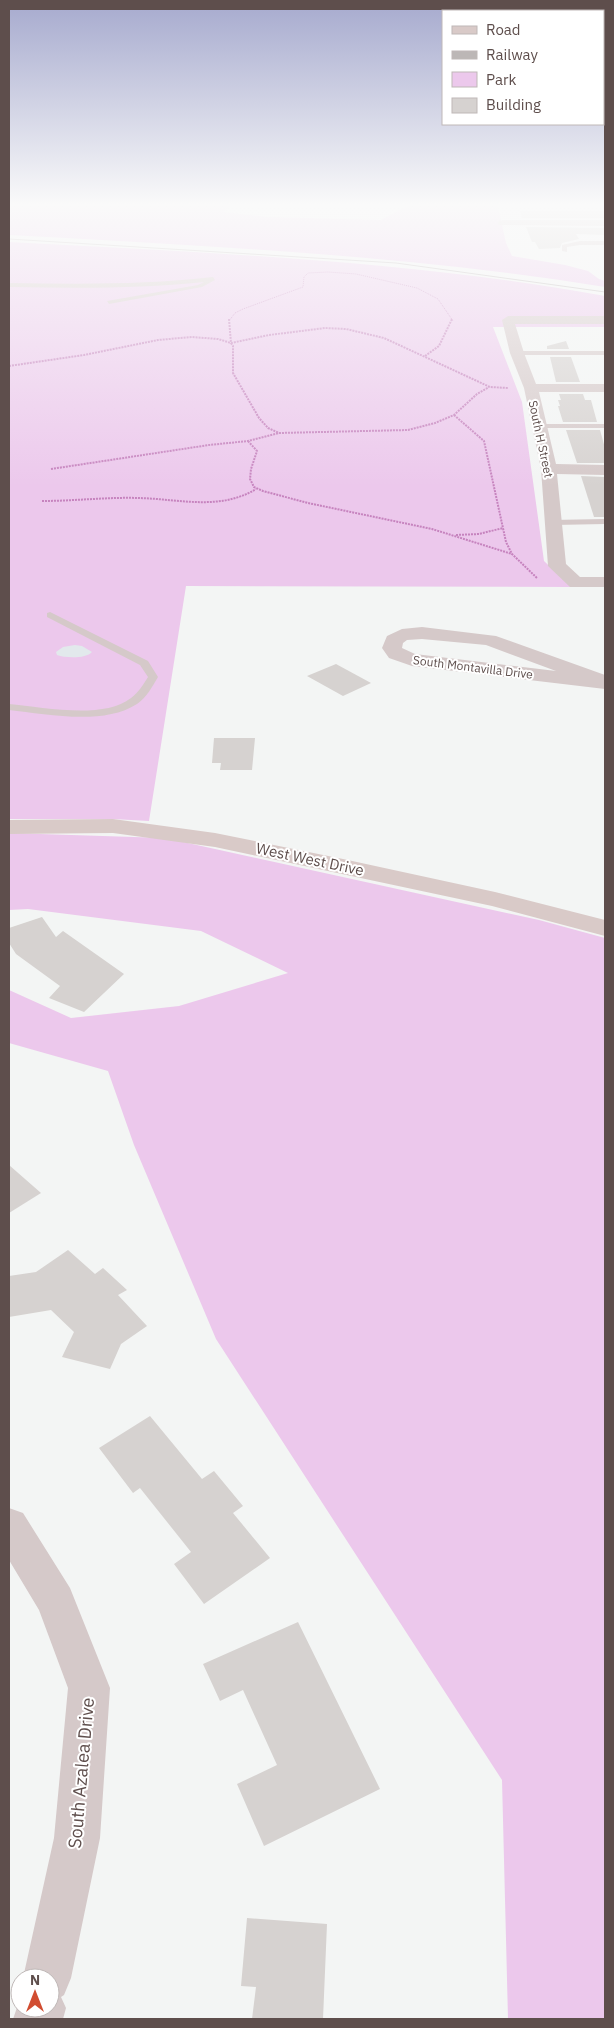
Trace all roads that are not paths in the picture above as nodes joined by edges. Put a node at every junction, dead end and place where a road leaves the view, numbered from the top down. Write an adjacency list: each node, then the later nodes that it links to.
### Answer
1 (134, 298): 2 (lane)
2 (109, 302)
3 (605, 320): 4 (street, South H Street)
4 (517, 353): 5 (lane); 6 (street, South H Street)
5 (605, 353)
6 (531, 388): 7 (street); 8 (street, South H Street)
7 (605, 388)
8 (539, 426): 9 (lane); 10 (street, South H Street)
9 (605, 426)
10 (549, 470): 11 (street); 12 (street, South H Street)
11 (605, 470)
12 (554, 522): 13 (lane); 14 (street, South H Street)
13 (605, 522)
14 (605, 582)
15 (50, 615): 17 (lane)
16 (605, 682): 16 (street, South Montavilla Drive)
17 (9, 707)
18 (9, 827): 19 (street, West West Drive)
19 (605, 928)
20 (9, 1525): 21 (street, South Azalea Drive)
21 (49, 1968)

